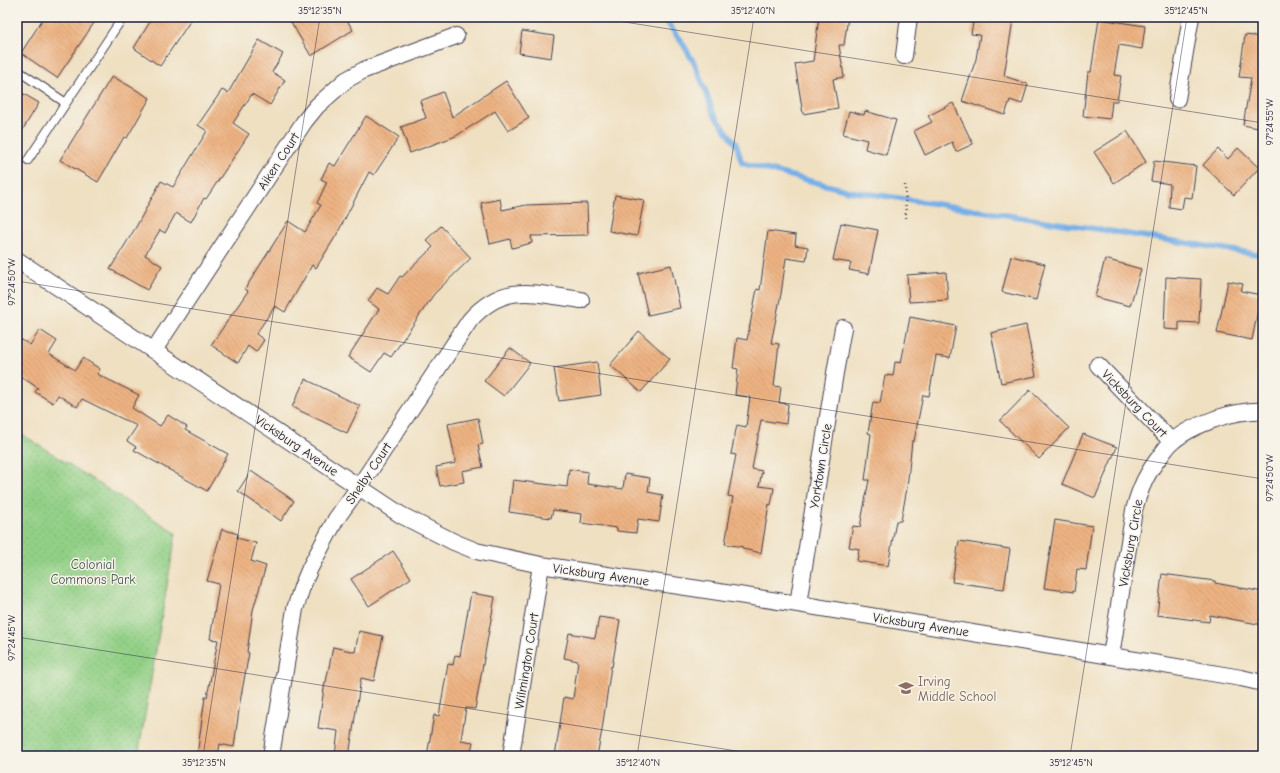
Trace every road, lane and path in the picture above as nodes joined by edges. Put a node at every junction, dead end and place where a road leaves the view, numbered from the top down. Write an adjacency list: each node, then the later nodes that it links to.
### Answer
1 (123, 17): 8 (lane)
2 (909, 17): 5 (street)
3 (1191, 17): 7 (street)
4 (456, 36): 15 (street, Aiken Court)
5 (904, 56)
6 (17, 70): 8 (lane)
7 (1177, 99)
8 (66, 103): 9 (lane)
9 (28, 160)
10 (905, 185): 11 (path)
11 (906, 221)
12 (17, 260): 15 (street, Vicksburg Avenue)
13 (581, 300): 19 (street, Shelby Court)
14 (844, 328): 21 (street, Yorktown Circle)
15 (154, 350): 19 (street, Vicksburg Avenue)
16 (1098, 365): 18 (street, Vicksburg Court)
17 (1263, 411): 18 (street, Vicksburg Circle)
18 (1172, 442): 22 (street, Vicksburg Circle)
19 (359, 487): 20 (street, Vicksburg Avenue); 24 (street, Shelby Court)
20 (541, 565): 21 (street, Vicksburg Avenue); 25 (street, Wilmington Court)
21 (798, 604): 22 (street, Vicksburg Avenue)
22 (1111, 656): 23 (street, Vicksburg Avenue)
23 (1263, 683)
24 (271, 756)
25 (511, 756)

